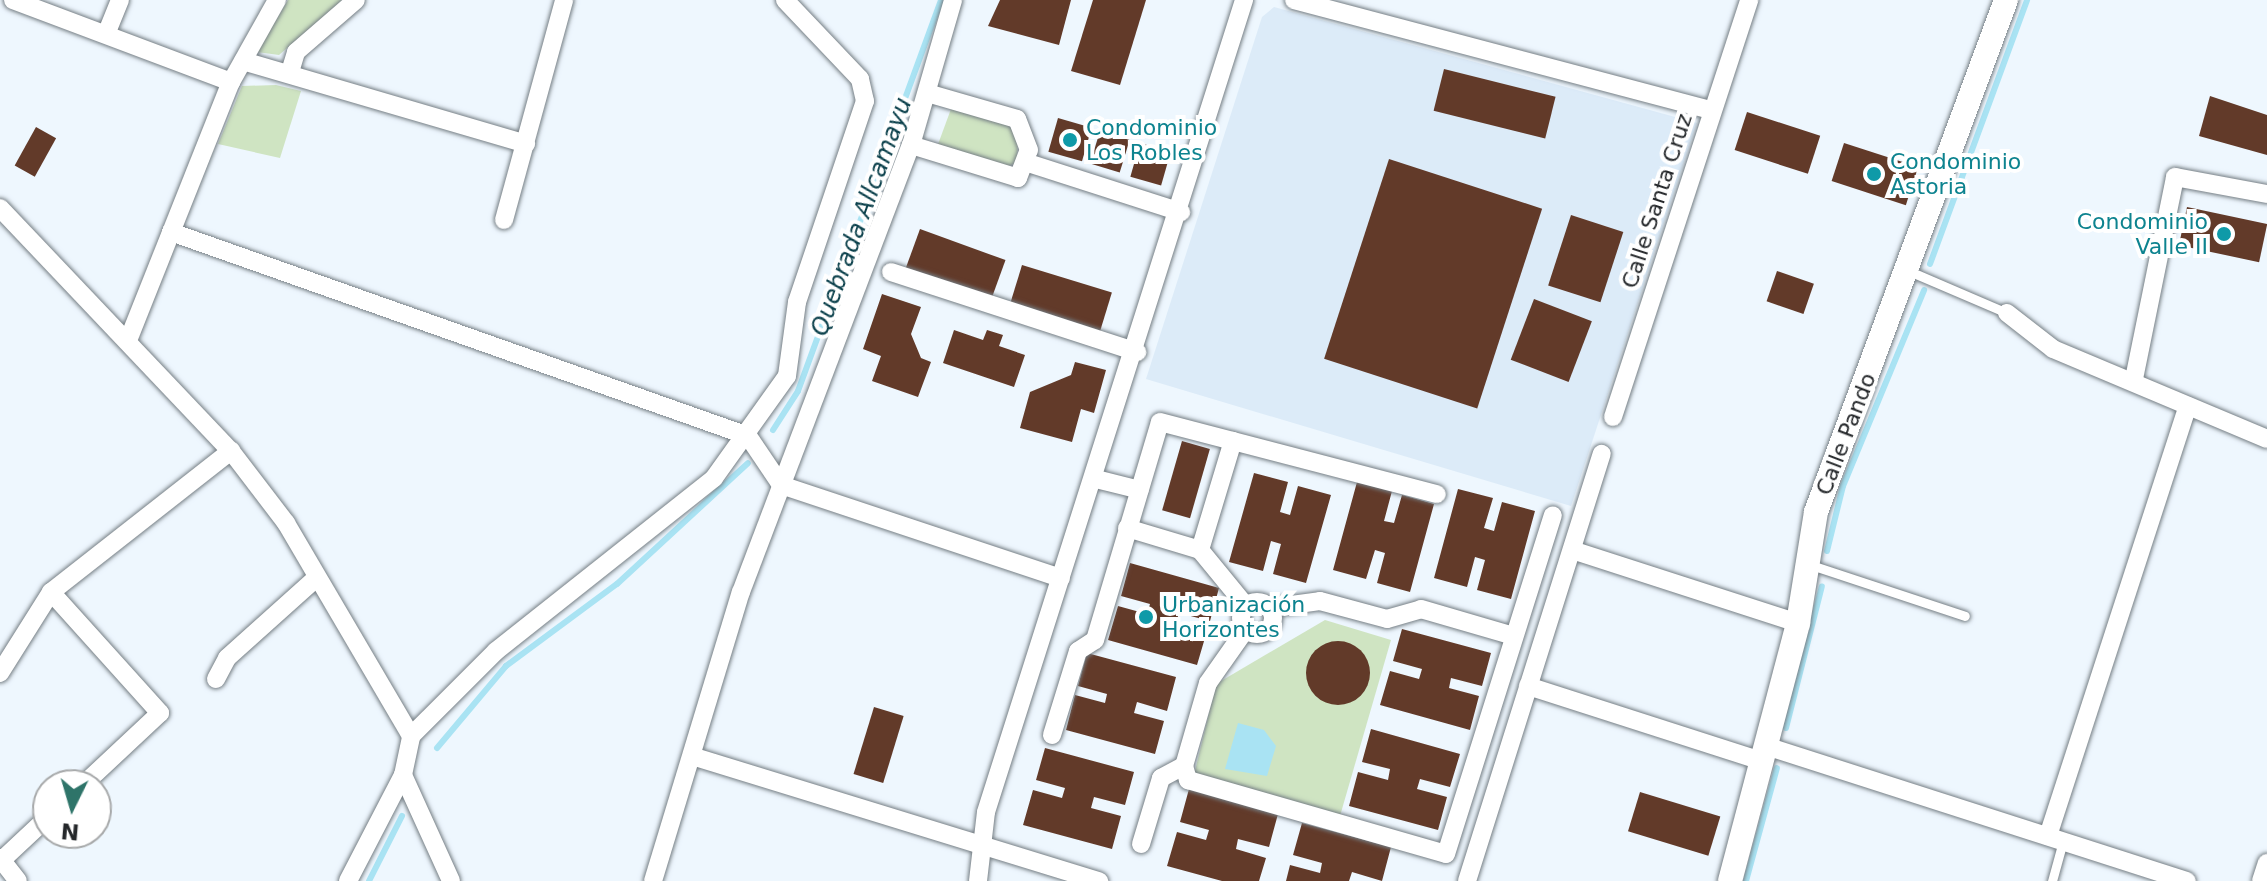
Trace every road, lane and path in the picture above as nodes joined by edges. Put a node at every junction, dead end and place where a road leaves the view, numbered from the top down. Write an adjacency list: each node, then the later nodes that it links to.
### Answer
1 (13, 0): 13 (street)
2 (120, 0): 13 (street)
3 (277, 0): 14 (street)
4 (356, 0): 15 (street)
5 (564, 0): 19 (street)
6 (785, 0): 35 (street)
7 (953, 0): 17 (street)
8 (1244, 0): 24 (street)
9 (1294, 0): 12 (street)
10 (1749, 0): 18 (street, Calle Santa Cruz)
11 (2006, 0): 27 (street, Calle Pando)
12 (1343, 6): 18 (street)
13 (107, 32): 16 (street)
14 (243, 61): 15 (street); 16 (street)
15 (290, 72): 19 (street)
16 (231, 82): 26 (street)
17 (927, 93): 20 (street); 21 (street)
18 (1711, 110): 34 (street, Calle Santa Cruz)
19 (526, 144): 25 (street)
20 (911, 145): 21 (street); 41 (street)
21 (1025, 162): 24 (street)
22 (2267, 194): 32 (street)
23 (0, 208): 30 (street)
24 (1181, 212): 31 (street)
25 (504, 220)
26 (171, 232): 30 (street); 35 (street)
27 (1909, 271): 29 (lane); 48 (street, Calle Pando)
28 (891, 272): 31 (street)
29 (2007, 313): 32 (street)
30 (129, 338): 38 (street)
31 (1137, 352): 40 (street)
32 (2134, 379): 33 (street)
33 (2188, 406): 36 (street); 69 (street)
34 (1613, 417)
35 (748, 436): 41 (street); 62 (street)
36 (2267, 439)
37 (1233, 441): 42 (street); 43 (street); 46 (street)
38 (231, 451): 50 (street); 51 (street)
39 (1602, 454): 47 (street)
40 (1096, 479): 42 (street); 49 (street)
41 (781, 485): 49 (street); 64 (street)
42 (1140, 490): 45 (street)
43 (1437, 494)
44 (1553, 515): 57 (street)
45 (1127, 528): 46 (street); 61 (street)
46 (1200, 550): 52 (street)
47 (1572, 550): 55 (street); 60 (street)
48 (1807, 564): 54 (lane); 55 (street, Calle Pando)
49 (1061, 578): 71 (street)
50 (315, 579): 59 (street); 62 (street)
51 (51, 592): 58 (street); 66 (street)
52 (1246, 606): 53 (street); 56 (street)
53 (1269, 608): 56 (street); 57 (street)
54 (1965, 616)
55 (1798, 623): 63 (street, Calle Pando)
56 (1246, 629): 65 (street)
57 (1514, 636): 65 (street)
58 (0, 673)
59 (216, 679)
60 (1528, 686): 63 (street); 80 (street)
61 (1052, 735)
62 (411, 736): 67 (street)
63 (1764, 753): 69 (street); 81 (street, Calle Pando)
64 (695, 757): 71 (street); 77 (street)
65 (1184, 766): 70 (street)
66 (100, 769)
67 (403, 775): 75 (street); 76 (street)
68 (32, 831): 72 (street)
69 (2056, 839): 82 (lane); 83 (street)
70 (1141, 844)
71 (981, 847): 78 (street); 79 (street)
72 (1, 859): 74 (street)
73 (2267, 863): 84 (street)
74 (18, 881)
75 (348, 881)
76 (451, 881)
77 (653, 881)
78 (978, 881)
79 (1099, 881)
80 (1467, 881)
81 (1730, 881)
82 (2052, 881)
83 (2187, 881)
84 (2261, 881)

